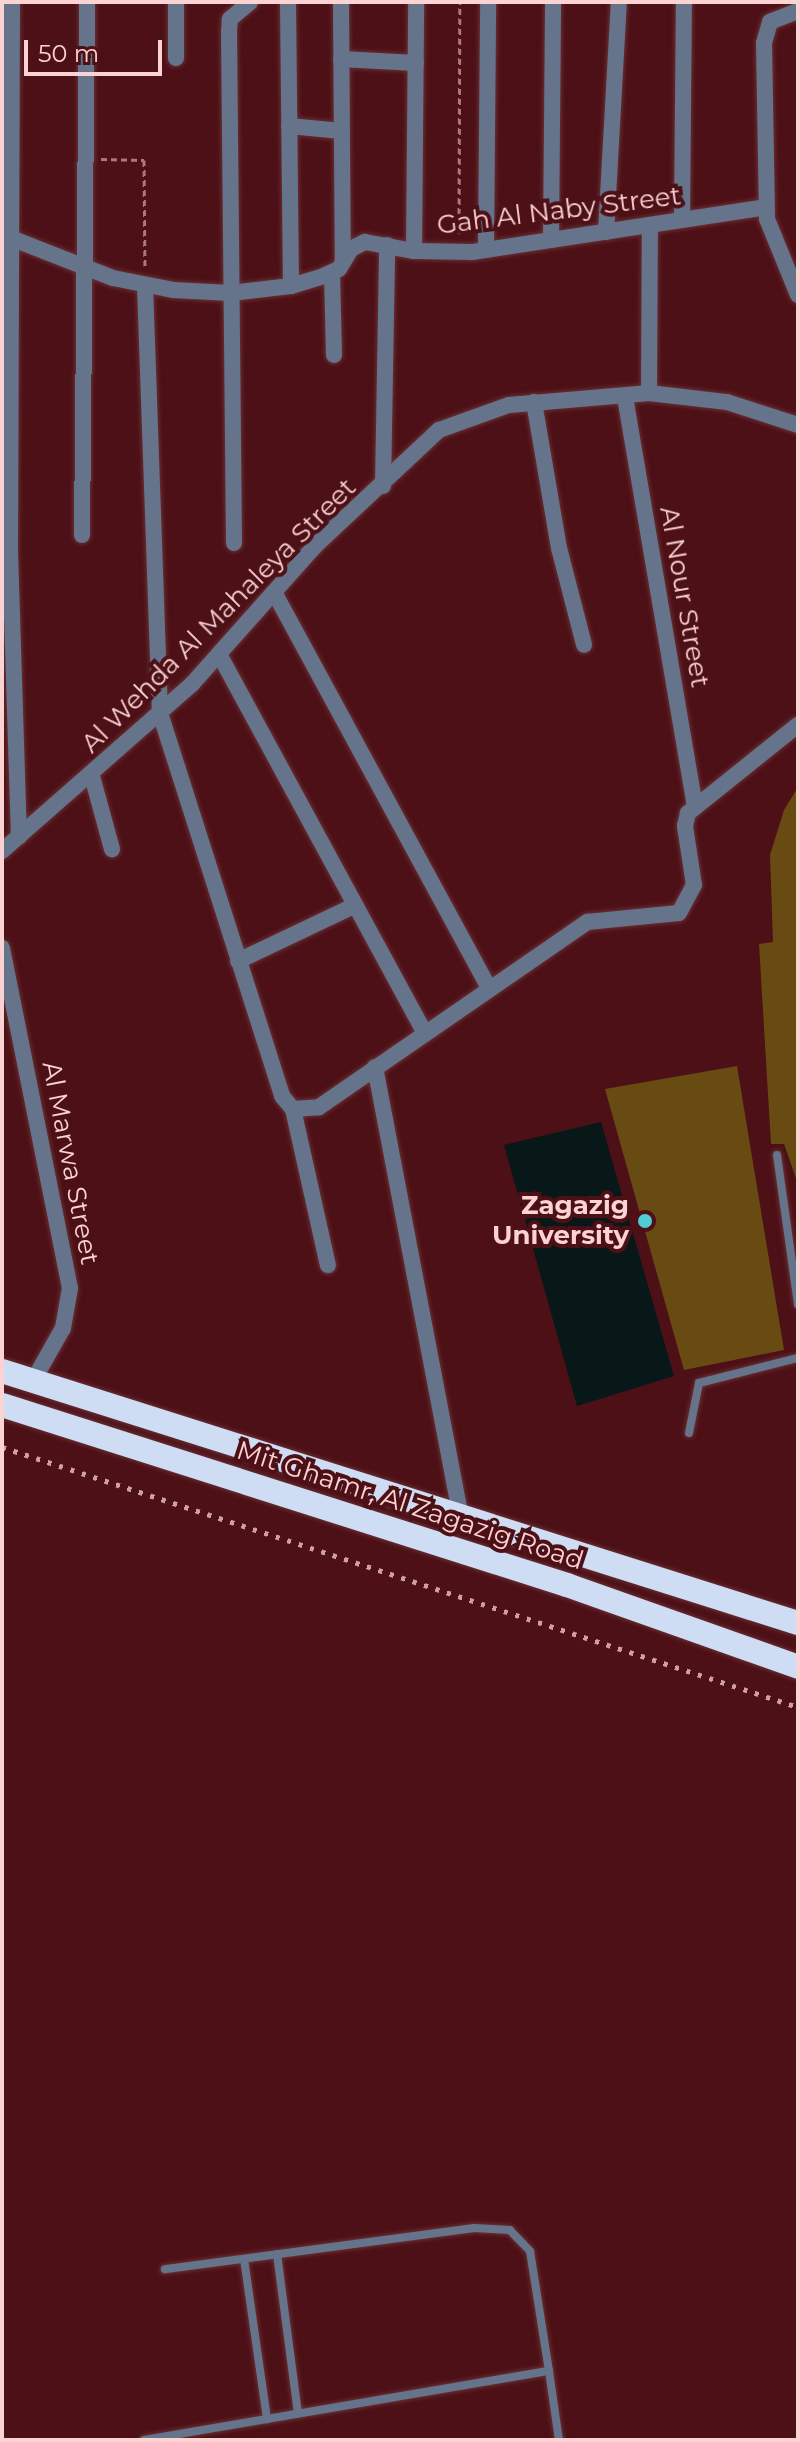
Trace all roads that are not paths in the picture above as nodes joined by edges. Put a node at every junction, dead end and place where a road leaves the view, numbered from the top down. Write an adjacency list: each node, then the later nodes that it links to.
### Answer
1 (12, 2): 22 (street)
2 (87, 2): 27 (street)
3 (176, 2): 13 (street)
4 (250, 2): 31 (street)
5 (288, 2): 16 (street)
6 (341, 2): 14 (street)
7 (416, 2): 15 (street)
8 (488, 2): 25 (street)
9 (553, 2): 23 (street)
10 (619, 2): 21 (street)
11 (684, 2): 19 (street)
12 (798, 11): 18 (street)
13 (176, 58)
14 (341, 59): 15 (street); 17 (street)
15 (416, 63): 26 (street)
16 (289, 126): 17 (street); 30 (street)
17 (342, 131): 28 (street)
18 (766, 207): 19 (street, Gah Al Naby Street); 32 (street)
19 (682, 220): 20 (street, Gah Al Naby Street)
20 (650, 225): 21 (street, Gah Al Naby Street); 34 (street)
21 (606, 232): 23 (street, Gah Al Naby Street)
22 (6, 236): 27 (street, Gah Al Naby Street); 48 (street)
23 (551, 240): 25 (street, Gah Al Naby Street)
24 (387, 245): 26 (street, Gah Al Naby Street); 28 (street, Gah Al Naby Street); 38 (street)
25 (486, 250): 26 (street, Gah Al Naby Street)
26 (414, 251)
27 (82, 268): 29 (street, Gah Al Naby Street); 39 (street)
28 (338, 268): 30 (street, Gah Al Naby Street); 33 (street)
29 (145, 285): 31 (street, Gah Al Naby Street); 44 (street)
30 (291, 286): 31 (street, Gah Al Naby Street)
31 (231, 293): 40 (street)
32 (798, 295)
33 (334, 355)
34 (649, 393): 35 (street, Al Wehda Al Mahaleya Street); 37 (street, Al Wehda Al Mahaleya Street)
35 (625, 397): 36 (street, Al Wehda Al Mahaleya Street); 47 (street, Al Nour Street)
36 (534, 402): 38 (street, Al Wehda Al Mahaleya Street); 42 (street)
37 (798, 425)
38 (383, 486): 41 (street, Al Wehda Al Mahaleya Street)
39 (82, 535)
40 (234, 543)
41 (274, 592): 43 (street, Al Wehda Al Mahaleya Street); 54 (street)
42 (584, 645)
43 (219, 654): 44 (street, Al Wehda Al Mahaleya Street); 51 (street)
44 (160, 713): 46 (street, Al Wehda Al Mahaleya Street); 53 (street)
45 (798, 725): 47 (street)
46 (92, 776): 48 (street, Al Wehda Al Mahaleya Street); 49 (street)
47 (695, 806): 54 (street)
48 (19, 837): 50 (street, Al Wehda Al Mahaleya Street)
49 (112, 849)
50 (2, 851)
51 (354, 906): 53 (street); 55 (street)
52 (2, 948): 63 (street, Al Marwa Street)
53 (238, 961): 57 (street)
54 (490, 989): 55 (street)
55 (425, 1034): 56 (street)
56 (375, 1067): 57 (street); 66 (street)
57 (293, 1109): 59 (street)
58 (777, 1155): 60 (lane)
59 (328, 1265)
60 (798, 1305)
61 (798, 1358): 65 (lane)
62 (2, 1371): 63 (highway, Mit Ghamr, Al Zagazig Road)
63 (33, 1381): 66 (highway, Mit Ghamr, Al Zagazig Road)
64 (2, 1405): 68 (highway, Mit Ghamr, Al Zagazig Road)
65 (689, 1433)
66 (461, 1517): 67 (highway, Mit Ghamr, Al Zagazig Road)
67 (798, 1623)
68 (798, 1667)
69 (277, 2254): 70 (lane); 72 (lane); 73 (lane)
70 (244, 2259): 71 (lane); 74 (lane)
71 (165, 2269)
72 (549, 2371): 73 (lane); 76 (lane)
73 (298, 2414): 74 (lane)
74 (267, 2419): 75 (lane)
75 (144, 2440)
76 (559, 2440)

